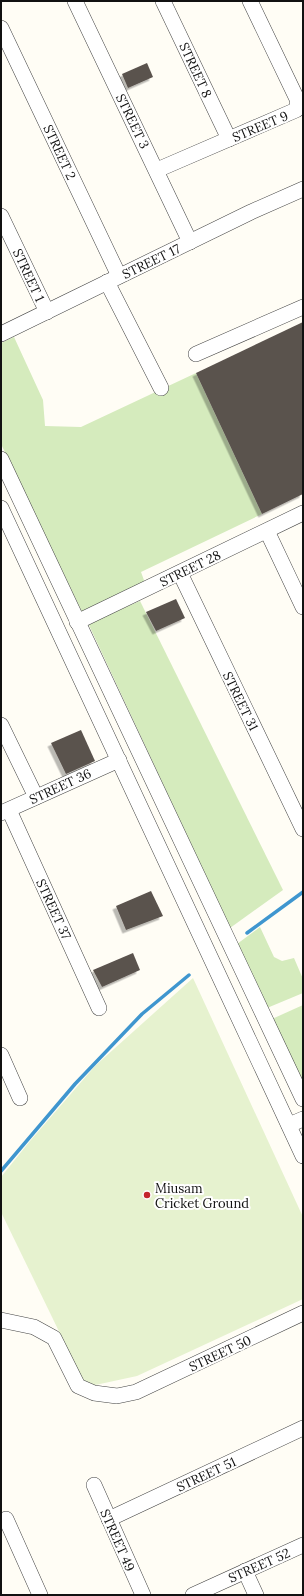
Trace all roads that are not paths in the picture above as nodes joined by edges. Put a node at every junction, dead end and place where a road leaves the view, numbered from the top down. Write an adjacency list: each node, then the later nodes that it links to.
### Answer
1 (75, 1): 7 (street, STREET 3)
2 (163, 1): 6 (street, STREET 8)
3 (250, 1): 5 (street, STREET 9)
4 (1, 28): 11 (street, STREET 2)
5 (300, 94): 6 (street, STREET 9)
6 (228, 139): 7 (street, STREET 9)
7 (157, 170): 10 (street, STREET 3)
8 (303, 189): 10 (street, STREET 17)
9 (1, 216): 13 (street, STREET 1)
10 (190, 242): 11 (street, STREET 17)
11 (113, 279): 13 (street, STREET 17); 16 (street, STREET 2)
12 (303, 307): 15 (street)
13 (47, 312): 14 (street, STREET 17)
14 (1, 334)
15 (196, 354)
16 (161, 388)
17 (2, 466): 23 (street)
18 (1, 508): 25 (street)
19 (303, 513): 20 (street, STREET 28)
20 (267, 530): 21 (street, STREET 28); 22 (street)
21 (180, 573): 23 (street, STREET 28); 30 (street, STREET 31)
22 (303, 607)
23 (77, 622): 24 (street)
24 (114, 698): 25 (street); 33 (street)
25 (94, 707): 27 (street)
26 (1, 725): 28 (street)
27 (119, 760): 28 (street, STREET 36); 34 (street)
28 (36, 797): 29 (street, STREET 36)
29 (5, 812): 31 (street, STREET 37)
30 (303, 829)
31 (99, 1008)
32 (1, 1055): 35 (street)
33 (301, 1092): 34 (street)
34 (275, 1096): 37 (street)
35 (20, 1098)
36 (303, 1119): 37 (street)
37 (289, 1125): 38 (street)
38 (303, 1156)
39 (303, 1313): 40 (street, STREET 50)
40 (1, 1320)
41 (303, 1428): 44 (street, STREET 51)
42 (94, 1485): 44 (street, STREET 49)
43 (6, 1519): 47 (street)
44 (109, 1519): 48 (street, STREET 49)
45 (303, 1545): 46 (street, STREET 52)
46 (245, 1571): 49 (street, STREET 52); 50 (street)
47 (40, 1595)
48 (143, 1595)
49 (193, 1595)
50 (256, 1595)

